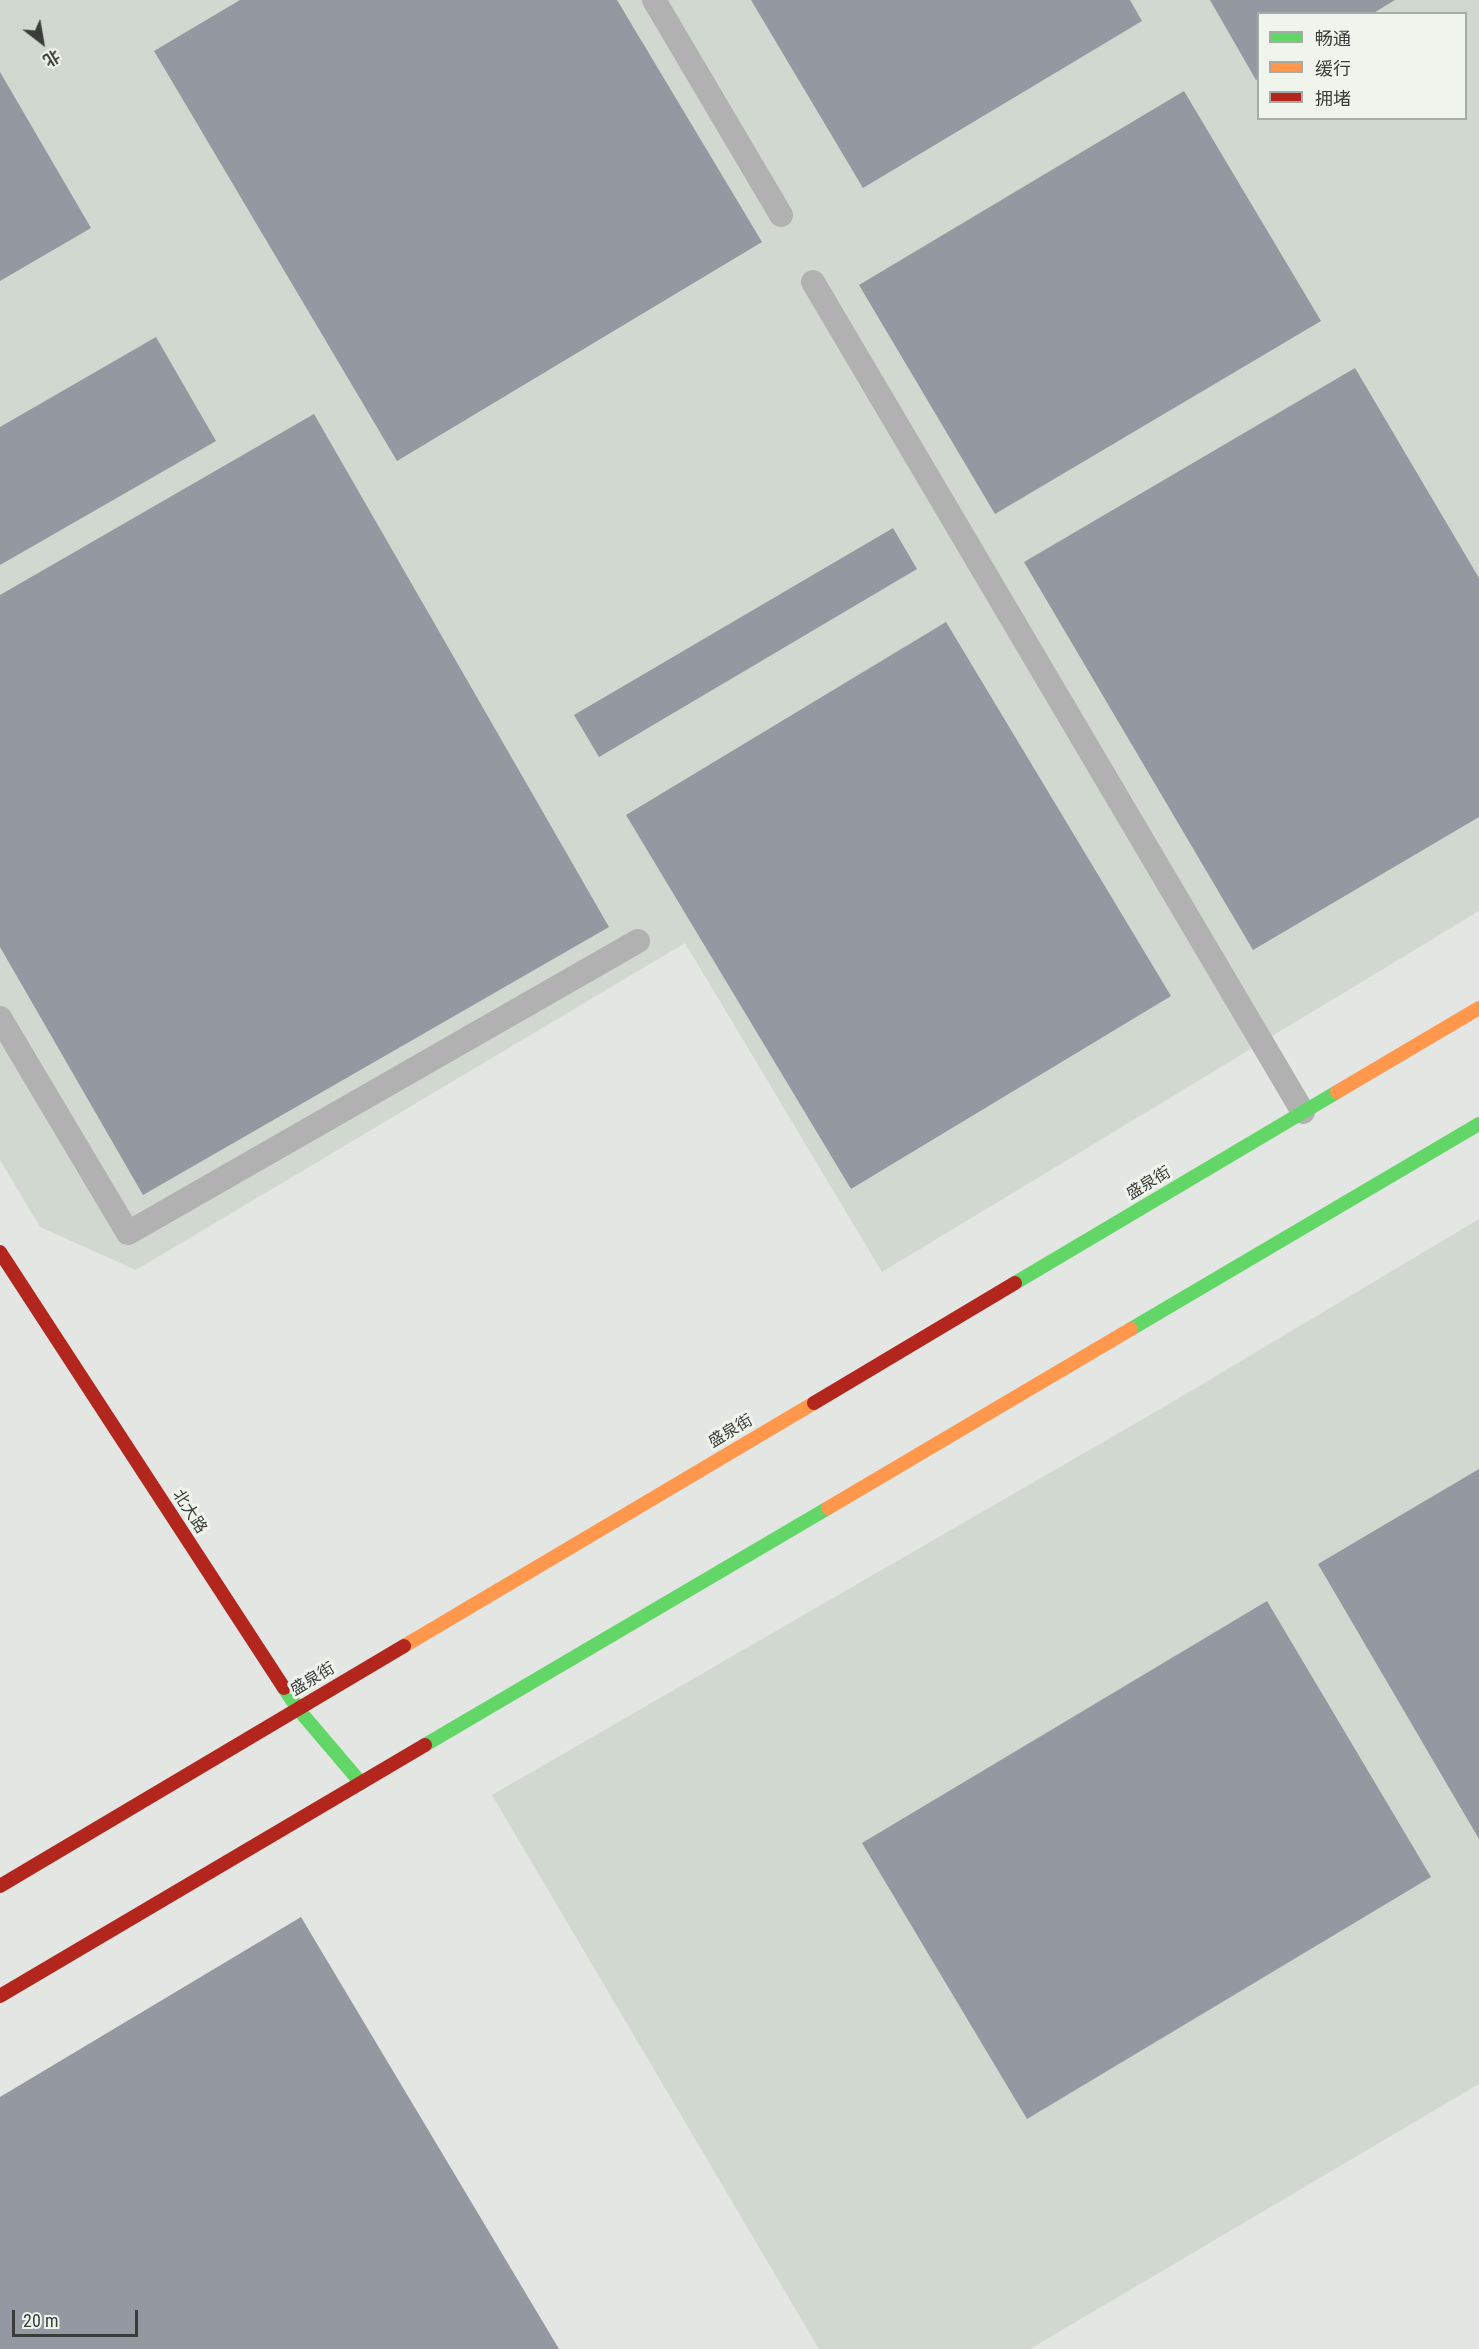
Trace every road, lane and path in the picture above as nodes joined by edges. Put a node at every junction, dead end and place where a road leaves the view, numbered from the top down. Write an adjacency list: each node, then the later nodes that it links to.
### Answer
1 (654, 0): 2 (lane)
2 (781, 215)
3 (813, 282): 7 (lane)
4 (638, 940): 6 (lane)
5 (1479, 1008): 7 (main road, 盛泉街)
6 (0, 1018)
7 (1303, 1112): 10 (main road, 盛泉街)
8 (1479, 1124): 11 (main road)
9 (0, 1252): 10 (main road, 北大路)
10 (298, 1709): 11 (main road, 北大路); 12 (main road, 盛泉街)
11 (361, 1783): 13 (main road)
12 (0, 1886)
13 (0, 1996)

